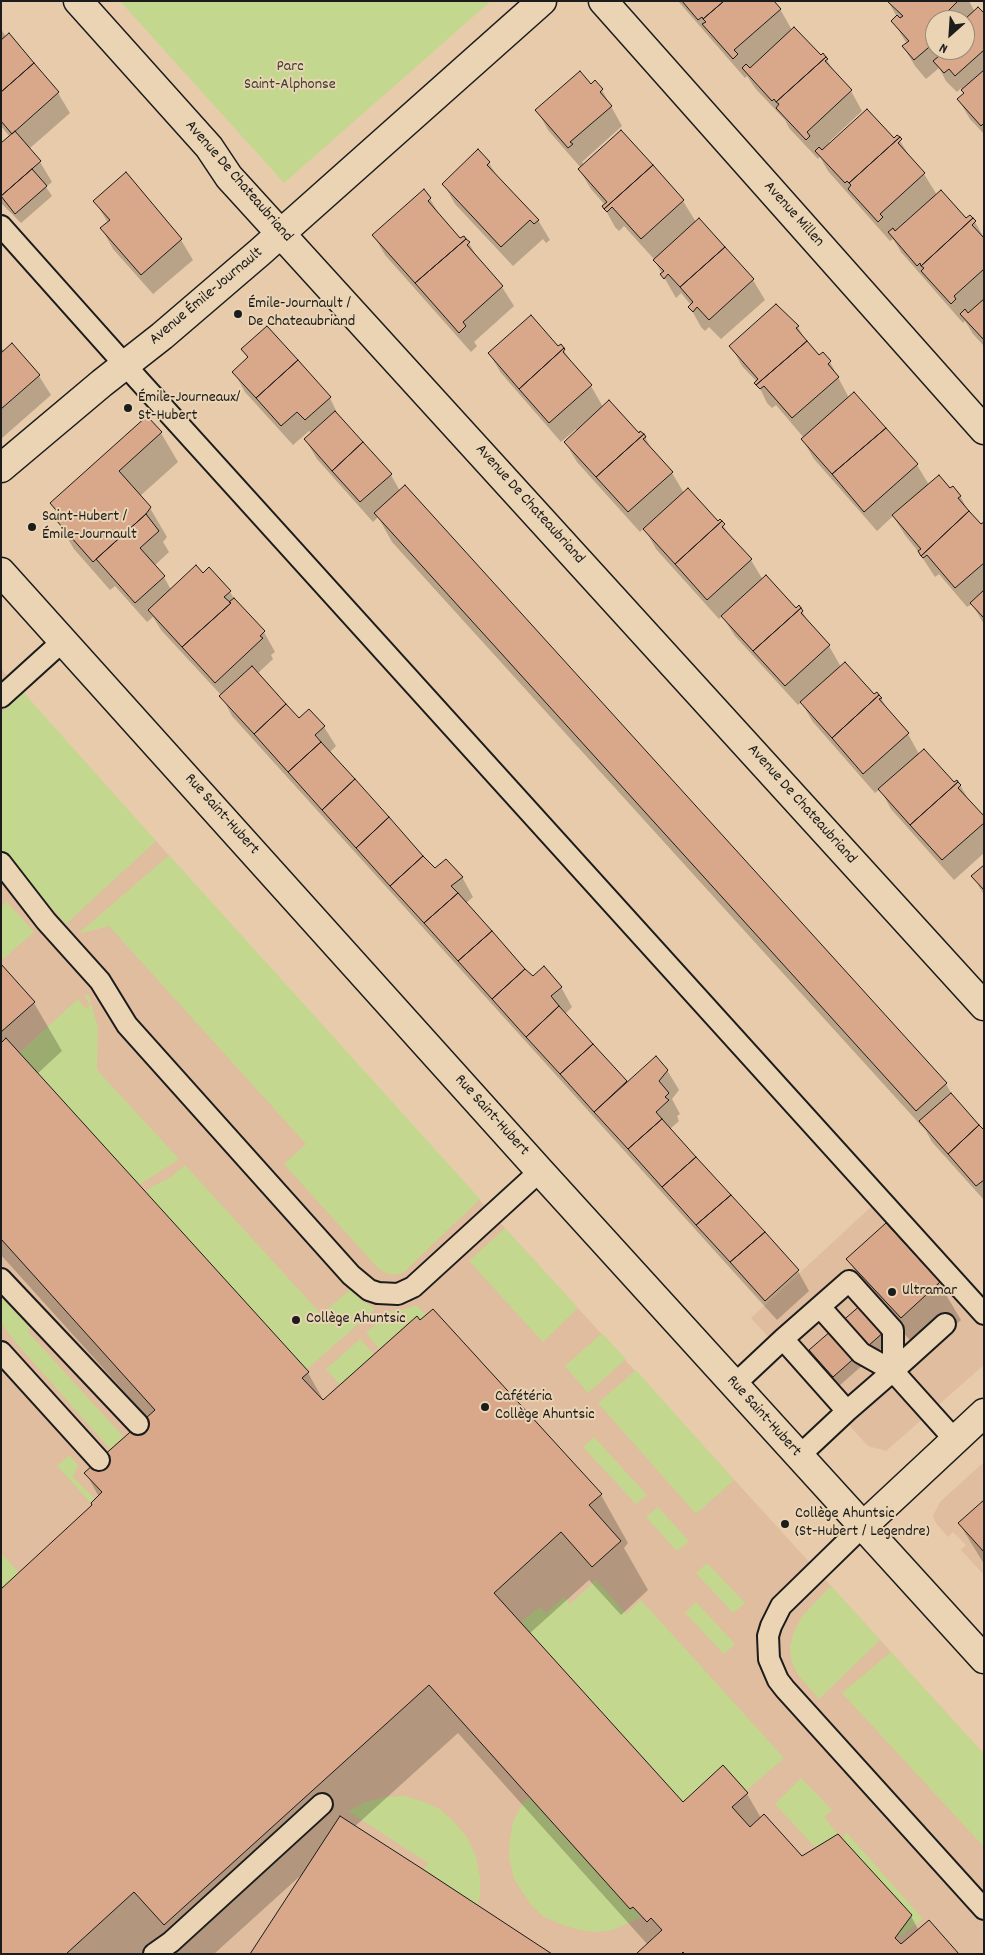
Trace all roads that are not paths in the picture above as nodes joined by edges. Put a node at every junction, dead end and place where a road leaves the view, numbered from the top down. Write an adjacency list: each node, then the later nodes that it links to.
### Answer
1 (78, 1): 5 (street, Avenue De Chateaubriand)
2 (542, 1): 5 (street, Avenue Émile-Journault)
3 (603, 1): 7 (street, Avenue Millen)
4 (1, 226): 6 (lane)
5 (281, 234): 6 (street, Avenue Émile-Journault); 13 (street, Avenue De Chateaubriand)
6 (125, 365): 8 (street, Avenue Émile-Journault); 17 (lane)
7 (984, 430)
8 (1, 468)
9 (1, 572): 10 (street, Rue Saint-Hubert)
10 (64, 640): 11 (lane); 14 (street, Rue Saint-Hubert)
11 (1, 698)
12 (1, 863): 14 (lane)
13 (984, 1006)
14 (540, 1171): 22 (street, Rue Saint-Hubert)
15 (1, 1278): 25 (lane)
16 (820, 1307): 19 (lane); 21 (lane); 21 (lane)
17 (984, 1314)
18 (945, 1324): 21 (lane)
19 (783, 1339): 22 (lane); 23 (lane)
20 (1, 1352): 28 (lane)
21 (893, 1371): 23 (lane); 26 (lane)
22 (734, 1385): 27 (street, Rue Saint-Hubert)
23 (847, 1412): 27 (lane)
24 (984, 1413): 26 (street)
25 (138, 1424)
26 (955, 1440): 29 (street)
27 (799, 1456): 29 (street, Rue Saint-Hubert)
28 (99, 1460)
29 (863, 1526): 30 (street, Rue Saint-Hubert); 32 (lane)
30 (984, 1658)
31 (322, 1804): 33 (lane)
32 (984, 1909)
33 (154, 1954)

